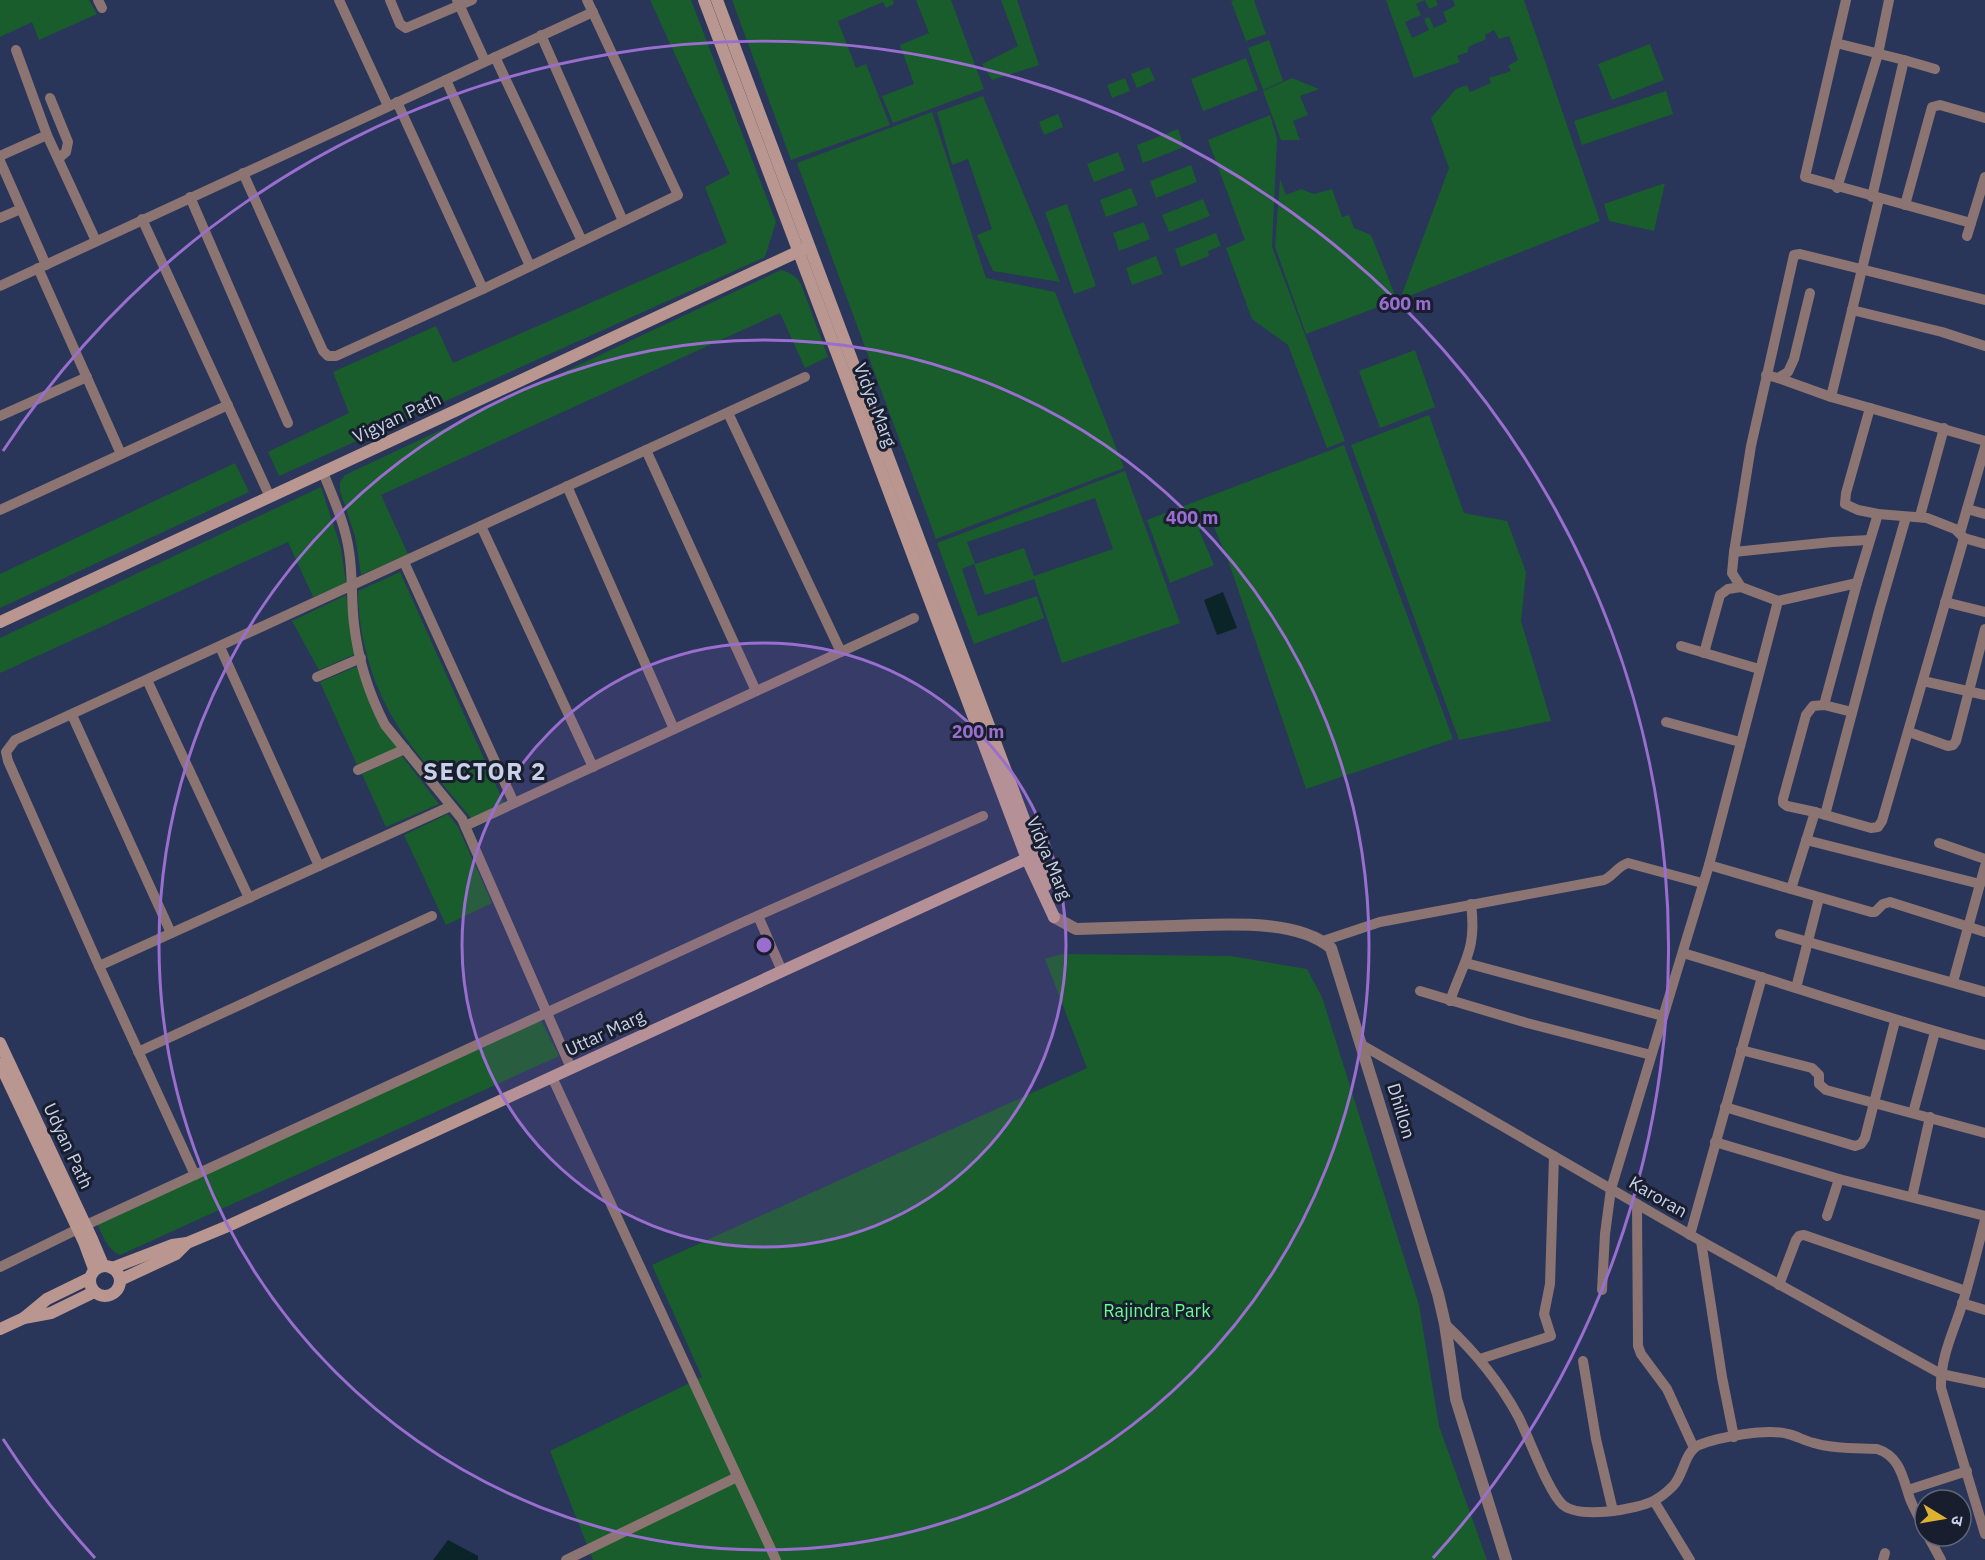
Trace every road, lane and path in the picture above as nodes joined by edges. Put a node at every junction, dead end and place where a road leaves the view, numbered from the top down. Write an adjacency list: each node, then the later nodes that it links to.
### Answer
1 (339, 0): 20 (street)
2 (390, 0): 9 (street)
3 (472, 0): 9 (street)
4 (588, 0): 10 (street)
5 (704, 0): 41 (main road, Vidya Marg)
6 (717, 0): 41 (main road, Vidya Marg)
7 (1846, 0): 12 (street)
8 (1889, 0): 14 (street)
9 (458, 3): 15 (street)
10 (593, 12): 11 (street); 36 (street)
11 (541, 36): 15 (street); 36 (street)
12 (1836, 43): 14 (street); 28 (street)
13 (16, 50): 22 (street)
14 (1878, 54): 16 (street); 28 (street)
15 (490, 59): 18 (street); 40 (street)
16 (1904, 60): 17 (street); 31 (street)
17 (1935, 69)
18 (446, 80): 20 (street); 42 (street)
19 (50, 98): 24 (street)
20 (393, 104): 26 (street); 46 (street)
21 (1985, 118): 32 (street)
22 (47, 135): 23 (street); 24 (street)
23 (0, 156)
24 (59, 158): 39 (street)
25 (0, 161): 33 (street)
26 (243, 173): 30 (street); 46 (street)
27 (1985, 178): 29 (street)
28 (1837, 188): 31 (street)
29 (1983, 193): 37 (street)
30 (190, 198): 35 (street); 60 (street)
31 (1875, 198): 32 (street); 44 (street)
32 (1905, 205): 37 (street)
33 (21, 209): 34 (street); 43 (street)
34 (0, 218)
35 (142, 219): 39 (street); 56 (street)
36 (624, 221): 40 (street)
37 (1971, 223): 38 (street)
38 (1966, 236)
39 (96, 241): 43 (street)
40 (582, 241): 42 (street)
41 (804, 249): 66 (main road, Vigyan Path); 119 (main road, Vidya Marg)
42 (530, 266): 46 (street)
43 (42, 267): 45 (street); 52 (street)
44 (1862, 270): 48 (street); 49 (street); 51 (street)
45 (0, 286)
46 (483, 289)
47 (1810, 293): 54 (street)
48 (1985, 300)
49 (1852, 310): 50 (street); 55 (street)
50 (1985, 346)
51 (1766, 375): 54 (street); 79 (street)
52 (87, 377): 59 (street); 65 (street)
53 (805, 377): 58 (street)
54 (1778, 378): 55 (street)
55 (1831, 397): 57 (street)
56 (228, 405): 65 (street); 68 (street)
57 (1870, 408): 61 (street); 71 (street)
58 (728, 412): 64 (street); 92 (street)
59 (0, 416)
60 (288, 423)
61 (1944, 428): 62 (street); 73 (street)
62 (1985, 441)
63 (1985, 447): 69 (street)
64 (646, 450): 67 (street); 99 (street)
65 (121, 454): 70 (street)
66 (323, 472): 68 (main road, Vigyan Path); 82 (street)
67 (567, 486): 75 (street); 106 (street)
68 (270, 497): 88 (main road, Vigyan Path)
69 (1967, 509): 72 (street); 76 (street)
70 (0, 510)
71 (1878, 514): 74 (street); 77 (street)
72 (1985, 514)
73 (1920, 516): 74 (street); 76 (street)
74 (1906, 517): 103 (street)
75 (481, 526): 80 (street); 110 (street)
76 (1962, 535): 78 (street); 85 (street)
77 (1869, 540): 79 (street); 81 (street)
78 (1985, 544)
79 (1734, 552): 83 (street)
80 (404, 562): 82 (street); 112 (street)
81 (1857, 584): 84 (street); 102 (street)
82 (352, 586): 90 (street); 94 (street)
83 (1741, 587): 84 (street); 93 (street)
84 (1778, 600): 95 (street)
85 (1946, 602): 86 (street); 98 (street)
86 (1985, 612)
87 (914, 618): 92 (street)
88 (0, 622)
89 (1985, 629): 100 (street)
90 (220, 646): 97 (street); 122 (street)
91 (1681, 646): 93 (street)
92 (841, 652): 99 (street)
93 (1704, 653): 95 (street)
94 (361, 658): 96 (street); 109 (street)
95 (1759, 669): 108 (street)
96 (317, 677)
97 (147, 680): 104 (street); 127 (street)
98 (1923, 681): 100 (street); 107 (street)
99 (756, 691): 106 (street)
100 (1969, 691): 101 (street); 107 (street)
101 (1985, 695)
102 (1824, 705): 103 (street); 114 (street)
103 (1852, 712): 114 (street)
104 (72, 715): 135 (street); 141 (street)
105 (1666, 722): 108 (street)
106 (674, 729): 110 (street)
107 (1909, 732): 114 (street)
108 (1740, 742): 121 (street)
109 (405, 749): 111 (street); 113 (street)
110 (593, 767): 112 (street)
111 (358, 770)
112 (514, 803): 116 (street)
113 (451, 806): 116 (street); 122 (street)
114 (1820, 814): 117 (street)
115 (983, 816): 131 (street)
116 (465, 826): 149 (street)
117 (1806, 840): 125 (street); 126 (street)
118 (1939, 843): 120 (street)
119 (1032, 856): 132 (main road, Vidya Marg); 142 (main road, Uttar Marg)
120 (1985, 859)
121 (1708, 865): 124 (street); 126 (street)
122 (319, 866): 127 (street)
123 (1985, 866): 125 (street)
124 (1702, 884): 129 (street); 139 (street)
125 (1980, 885): 133 (street)
126 (1791, 889): 128 (street)
127 (249, 897): 135 (street)
128 (1819, 897): 133 (street); 138 (street)
129 (1471, 904): 137 (street); 140 (street)
130 (432, 916): 157 (street)
131 (758, 916): 142 (street); 149 (street)
132 (1054, 916): 137 (street)
133 (1969, 926): 134 (street); 144 (street)
134 (1985, 932)
135 (171, 933): 141 (street)
136 (1780, 934): 138 (street)
137 (1323, 941): 154 (street, Dhillon)
138 (1807, 942): 144 (street); 145 (street)
139 (1683, 953): 143 (street); 150 (street)
140 (1466, 963): 148 (street); 150 (street)
141 (99, 966): 157 (street)
142 (782, 971): 160 (main road, Uttar Marg)
143 (1762, 977): 145 (street); 156 (street)
144 (1953, 982): 147 (street)
145 (1796, 988): 151 (street)
146 (1420, 991): 148 (street)
147 (1985, 992)
148 (1450, 1000): 158 (street)
149 (546, 1013): 160 (street); 169 (street)
150 (1663, 1016): 158 (street)
151 (1895, 1021): 152 (street); 162 (street)
152 (1935, 1032): 155 (street); 164 (street)
153 (0, 1043): 176 (main road, Udyan Path)
154 (1362, 1045): 168 (street, Karoran); 190 (street, Dhillon)
155 (1985, 1045)
156 (1741, 1050): 162 (street); 163 (street)
157 (138, 1052): 169 (street)
158 (1651, 1055): 171 (street)
159 (0, 1064): 176 (main road, Udyan Path)
160 (570, 1068): 161 (main road, Uttar Marg)
161 (552, 1077): 179 (main road, Uttar Marg); 199 (street)
162 (1873, 1102): 163 (street); 164 (street)
163 (1725, 1107): 167 (street)
164 (1913, 1113): 165 (street)
165 (1930, 1117): 166 (street); 172 (street)
166 (1985, 1133)
167 (1716, 1142): 170 (street); 177 (street)
168 (1554, 1156): 171 (street, Karoran); 192 (street)
169 (195, 1175): 176 (street)
170 (1839, 1179): 172 (street); 174 (street)
171 (1611, 1190): 173 (street, Karoran); 184 (street)
172 (1912, 1197): 175 (street)
173 (1637, 1204): 177 (street, Karoran); 197 (street)
174 (1827, 1216)
175 (1985, 1218): 185 (street)
176 (82, 1227): 180 (street); 181 (main road, Udyan Path)
177 (1690, 1235): 178 (street, Karoran)
178 (1701, 1241): 183 (street, Karoran); 196 (street)
179 (188, 1243): 181 (main road, Uttar Marg); 182 (main road, Uttar Marg)
180 (0, 1267)
181 (100, 1270): 182 (main road); 186 (main road); 189 (main road, Uttar Marg)
182 (120, 1280): 186 (main road, Uttar Marg)
183 (1779, 1285): 185 (street); 194 (street, Karoran)
184 (1602, 1290)
185 (1966, 1291): 187 (street)
186 (94, 1292): 189 (main road, Uttar Marg)
187 (1962, 1303): 188 (street); 194 (street)
188 (1985, 1310)
189 (24, 1318): 191 (main road, Uttar Marg)
190 (1445, 1324): 192 (street); 207 (street, Dhillon)
191 (0, 1329)
192 (1480, 1359): 203 (street)
193 (1583, 1361): 203 (street)
194 (1941, 1374): 195 (street, Karoran); 198 (street)
195 (1985, 1383)
196 (1734, 1437): 197 (street); 200 (street)
197 (1694, 1448): 201 (street)
198 (1967, 1471): 200 (street); 204 (street)
199 (738, 1477): 205 (street); 206 (street)
200 (1908, 1490): 202 (street)
201 (1654, 1501): 203 (street); 208 (street)
202 (1913, 1502)
203 (1613, 1511)
204 (1985, 1533)
205 (566, 1560)
206 (776, 1560)
207 (1506, 1560)
208 (1690, 1560)

